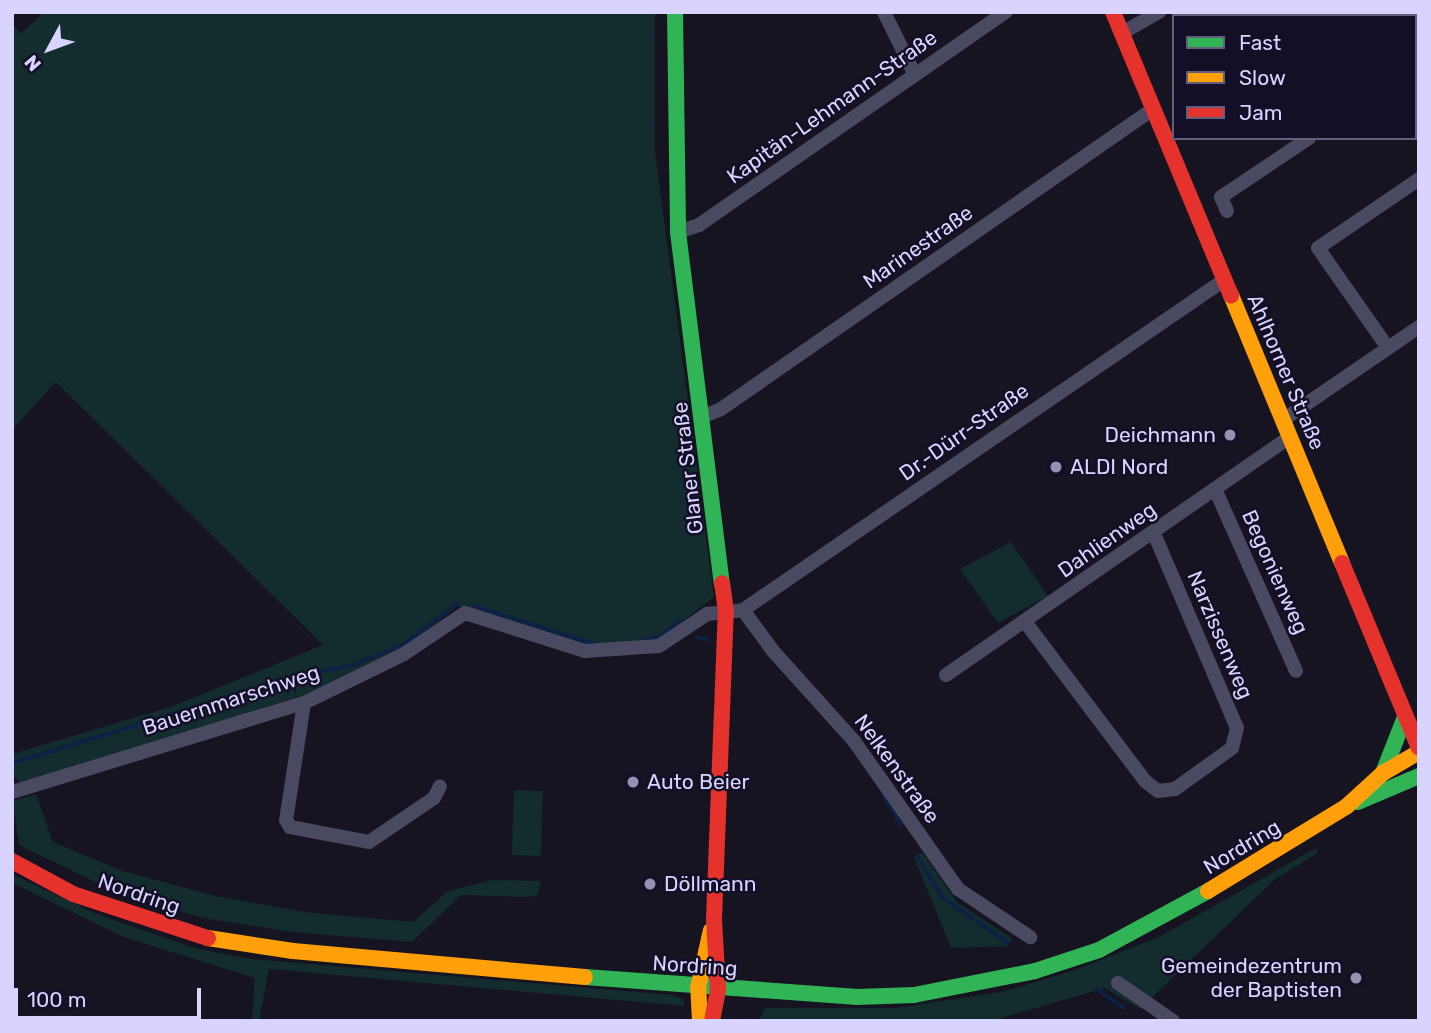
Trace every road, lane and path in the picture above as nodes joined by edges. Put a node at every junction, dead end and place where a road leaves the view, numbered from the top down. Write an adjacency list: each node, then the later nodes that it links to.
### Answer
1 (675, 12): 12 (street, Glaner Straße)
2 (884, 12): 7 (street)
3 (1006, 12): 7 (street, Kapitän-Lehmann-Straße)
4 (1113, 12): 6 (street, Ahlhorner Straße)
5 (1159, 12): 6 (street)
6 (1122, 33): 8 (street, Ahlhorner Straße)
7 (915, 75): 12 (street, Kapitän-Lehmann-Straße)
8 (1153, 109): 13 (street, Ahlhorner Straße); 16 (street, Marinestraße)
9 (1306, 140): 11 (street)
10 (1419, 179): 15 (street)
11 (1227, 211)
12 (678, 232): 16 (street, Glaner Straße)
13 (1224, 280): 17 (street, Ahlhorner Straße); 21 (street, Dr.-Dürr-Straße)
14 (1419, 327): 15 (street)
15 (1388, 348): 17 (street)
16 (704, 416): 22 (street, Glaner Straße)
17 (1283, 420): 18 (street, Ahlhorner Straße)
18 (1290, 437): 19 (street, Dahlienweg); 27 (street, Ahlhorner Straße)
19 (1215, 489): 20 (street, Dahlienweg); 24 (street, Begonienweg)
20 (1154, 533): 23 (street, Dahlienweg); 23 (street, Narzissenweg)
21 (743, 610): 22 (street); 36 (street, Nelkenstraße)
22 (726, 611): 26 (street, Bauernmarschweg); 35 (street, Glaner Straße)
23 (1026, 623): 25 (street, Dahlienweg)
24 (1296, 671)
25 (946, 675)
26 (304, 702): 31 (street); 32 (street, Bauernmarschweg)
27 (1405, 717): 28 (street, Ahlhorner Straße); 29 (street)
28 (1419, 750): 29 (street, Nordring)
29 (1383, 772): 33 (street, Nordring)
30 (1419, 776): 33 (street, Nordring)
31 (440, 786)
32 (12, 792)
33 (1348, 806): 39 (street, Nordring)
34 (12, 861): 38 (street, Nordring)
35 (714, 919): 38 (street, Glaner Straße); 39 (street, Glaner Straße)
36 (1030, 937)
37 (1118, 983): 42 (street)
38 (698, 988): 39 (street, Nordring); 40 (street, Glaner Straße)
39 (718, 989): 41 (street, Glaner Straße)
40 (700, 1021)
41 (712, 1021)
42 (1173, 1021)

